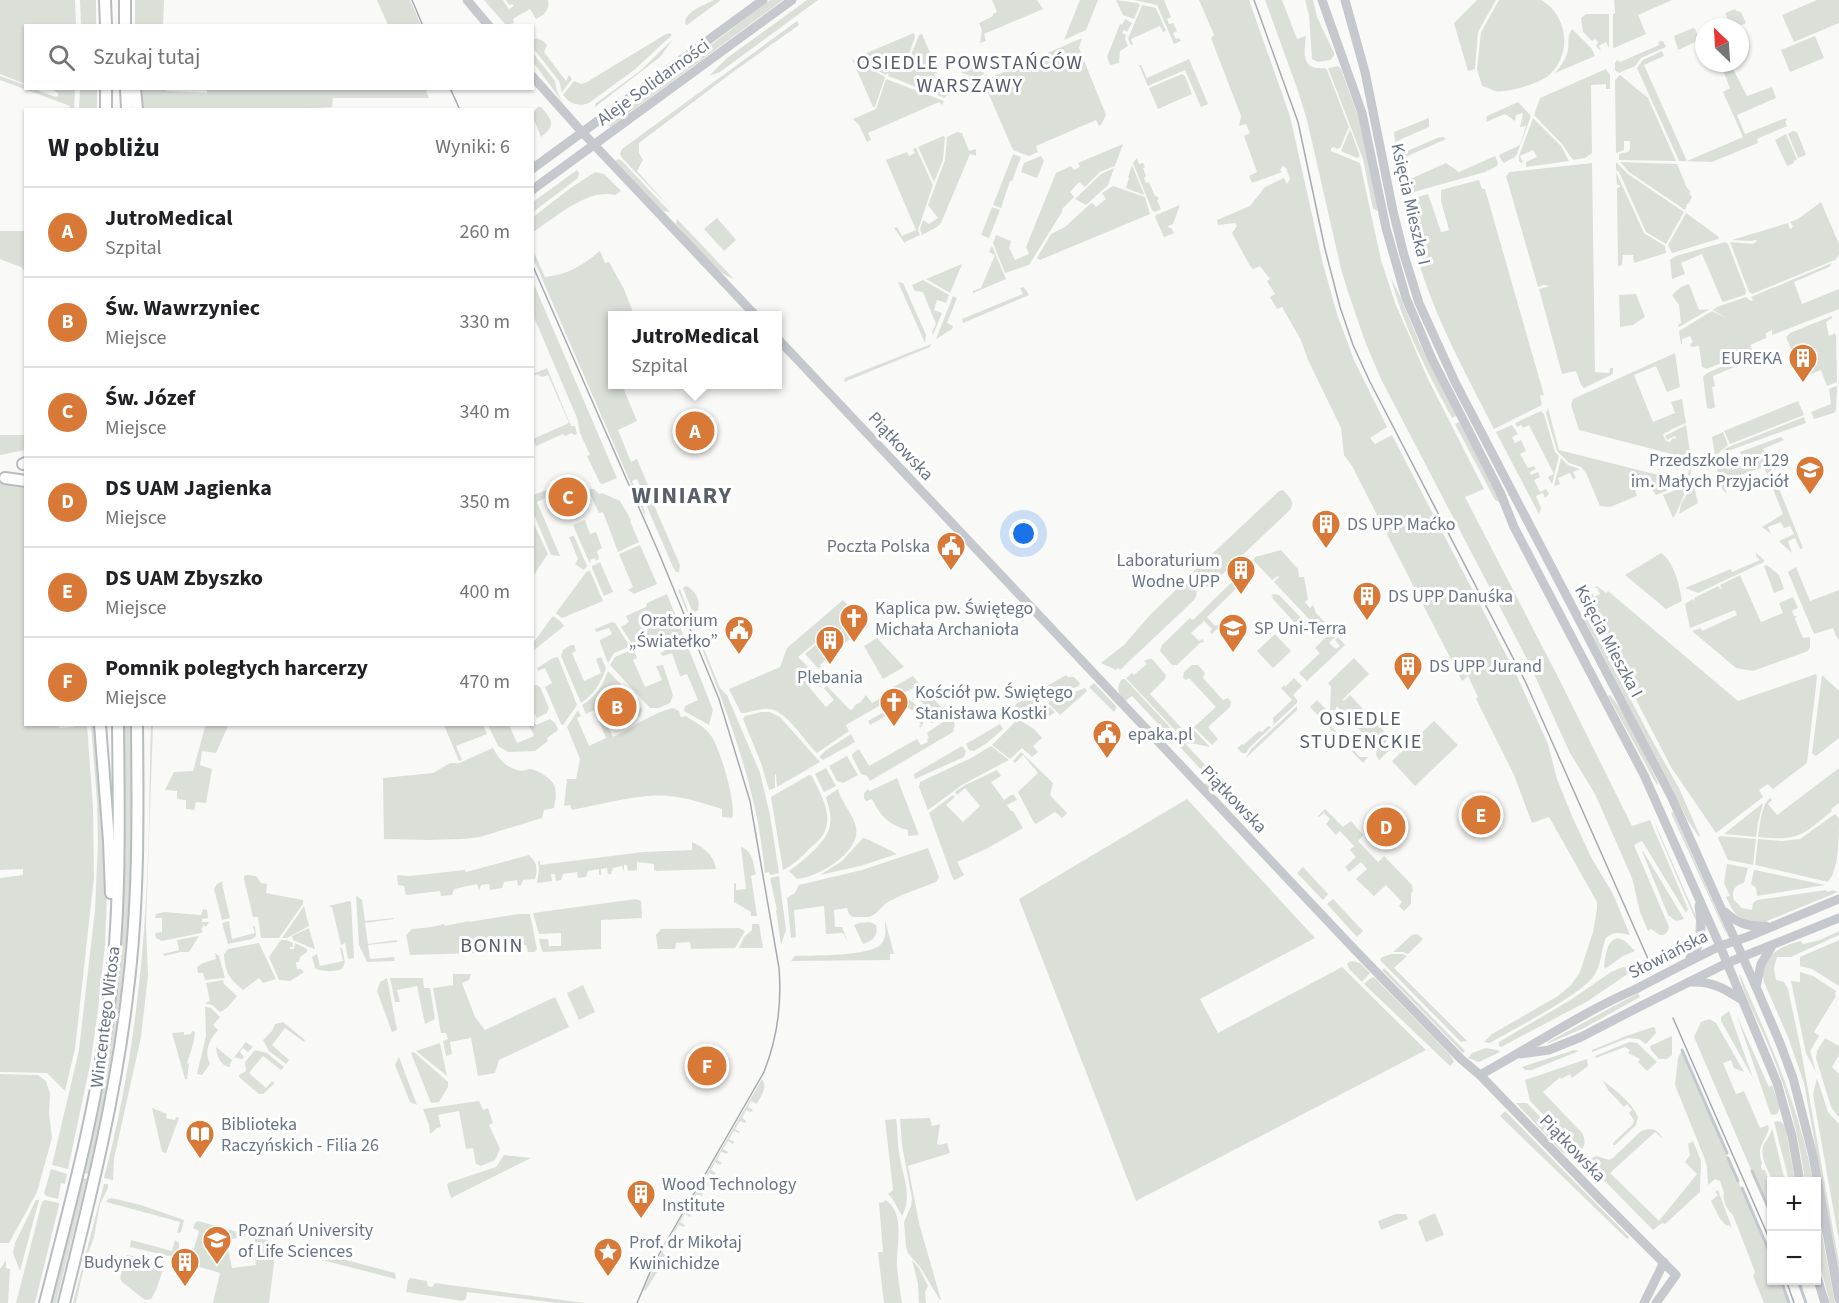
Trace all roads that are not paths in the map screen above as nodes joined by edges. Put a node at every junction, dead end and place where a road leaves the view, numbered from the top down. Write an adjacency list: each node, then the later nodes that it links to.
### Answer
1 (105, 0): 8 (main road)
2 (125, 0): 9 (main road)
3 (467, 0): 10 (street)
4 (763, 0): 18 (street, Aleje Solidarności)
5 (792, 0): 19 (street, Aleje Solidarności)
6 (1322, 0): 27 (street, Księcia Mieszka I)
7 (1345, 0): 26 (street, Księcia Mieszka I)
8 (106, 24)
9 (125, 24)
10 (487, 24)
11 (534, 78): 18 (street)
12 (106, 90): 15 (main road)
13 (126, 90): 16 (main road)
14 (135, 90): 17 (main road)
15 (106, 108)
16 (127, 108)
17 (137, 108)
18 (582, 132): 19 (street); 20 (street, Aleje Solidarności)
19 (594, 145): 21 (street, Aleje Solidarności); 22 (street)
20 (534, 168)
21 (534, 189)
22 (752, 311)
23 (782, 343): 49 (street, Piątkowska)
24 (5, 478): 25 (main road)
25 (24, 481)
26 (1566, 595): 27 (street); 35 (street, Księcia Mieszka I)
27 (1554, 603): 33 (street, Księcia Mieszka I)
28 (100, 726): 41 (main road)
29 (118, 726): 41 (main road, Wincentego Witosa)
30 (137, 726): 32 (main road, Wincentego Witosa)
31 (144, 726): 32 (main road)
32 (138, 790): 55 (main road, Wincentego Witosa)
33 (1698, 896): 39 (street, Księcia Mieszka I); 44 (street)
34 (1839, 899): 37 (street, Słowiańska)
35 (1722, 909): 37 (street); 38 (street, Księcia Mieszka I)
36 (1839, 918): 40 (street, Słowiańska)
37 (1775, 925): 38 (street, Słowiańska)
38 (1736, 940): 39 (street, Słowiańska); 42 (street, Księcia Mieszka I)
39 (1720, 946): 43 (street, Księcia Mieszka I); 44 (street, Słowiańska)
40 (1772, 946): 42 (street, Słowiańska); 46 (street)
41 (114, 956): 54 (main road, Wincentego Witosa)
42 (1743, 957): 43 (street, Słowiańska); 46 (street, Księcia Mieszka I)
43 (1727, 963): 45 (street, Słowiańska); 47 (street, Księcia Mieszka I)
44 (1683, 964): 48 (street, Słowiańska, bridge)
45 (1689, 982): 47 (street); 48 (street, Słowiańska, bridge)
46 (1756, 987): 53 (street, Księcia Mieszka I)
47 (1742, 1000): 50 (street, Księcia Mieszka I)
48 (1518, 1054): 49 (street, Słowiańska)
49 (1480, 1075): 51 (street, Piątkowska)
50 (1799, 1177)
51 (1664, 1262): 56 (street); 57 (street, Piątkowska)
52 (1819, 1285): 58 (street)
53 (1839, 1299)
54 (45, 1303)
55 (66, 1303)
56 (1644, 1303)
57 (1656, 1303)
58 (1825, 1303)

